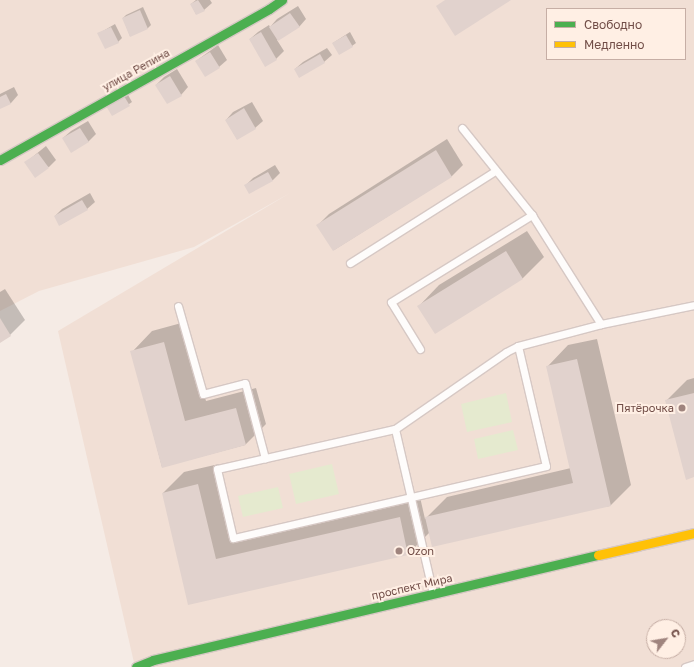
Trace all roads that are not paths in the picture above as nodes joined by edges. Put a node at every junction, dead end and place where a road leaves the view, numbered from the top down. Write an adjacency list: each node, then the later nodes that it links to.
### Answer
1 (282, 0): 3 (street, улица Репина)
2 (462, 128): 4 (lane)
3 (0, 160)
4 (495, 171): 5 (lane); 6 (lane)
5 (532, 215): 9 (lane); 11 (lane)
6 (350, 263)
7 (694, 305): 9 (lane)
8 (178, 306): 13 (lane)
9 (600, 324): 10 (lane)
10 (518, 346): 12 (lane); 14 (lane)
11 (420, 349)
12 (395, 429): 13 (lane); 14 (lane)
13 (265, 458): 14 (lane)
14 (411, 497): 16 (lane)
15 (694, 533): 16 (street, проспект Мира)
16 (433, 594): 18 (street, проспект Мира)
17 (694, 664): 19 (lane)
18 (136, 667)
19 (685, 667)

